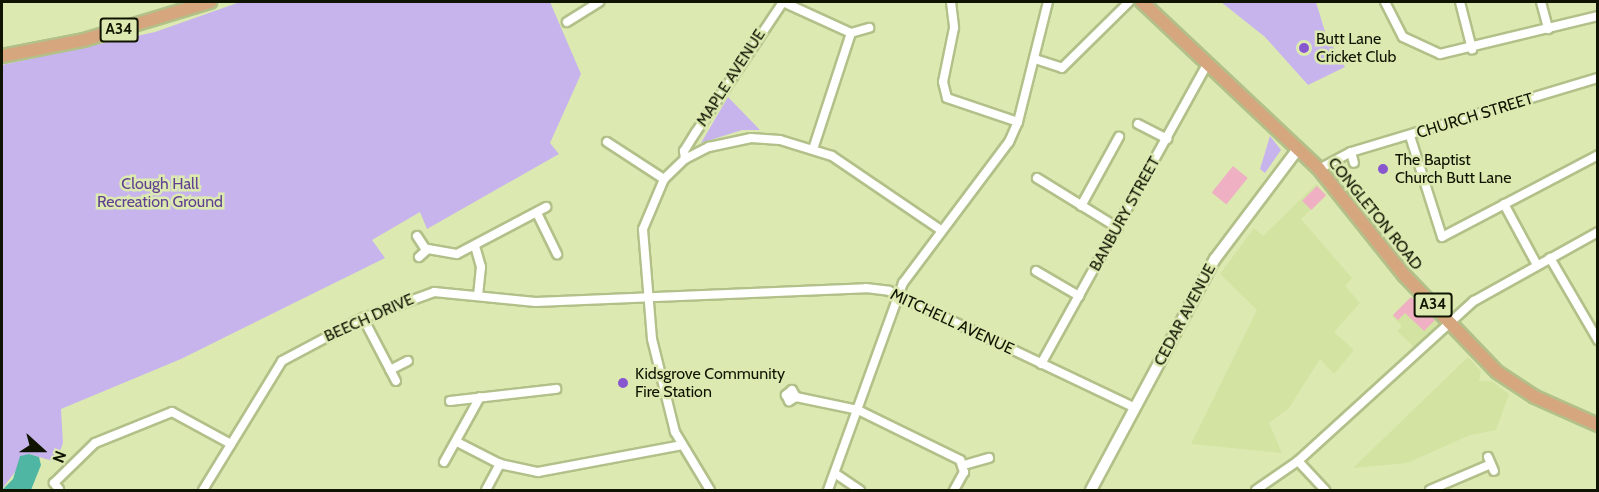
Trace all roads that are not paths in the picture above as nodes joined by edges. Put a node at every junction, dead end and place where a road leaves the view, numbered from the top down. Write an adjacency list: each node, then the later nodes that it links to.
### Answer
1 (210, 2): 16 (highway, A34)
2 (599, 2): 11 (street)
3 (951, 2): 20 (street)
4 (1048, 2): 17 (street)
5 (1129, 2): 17 (street)
6 (1142, 2): 18 (highway, CONGLETON ROAD / A34)
7 (1385, 2): 15 (street)
8 (1460, 2): 15 (street)
9 (1541, 2): 13 (street)
10 (1598, 16): 13 (street)
11 (570, 18)
12 (869, 28): 14 (street)
13 (1548, 29): 15 (street)
14 (851, 33): 26 (street); 30 (street, MAPLE AVENUE)
15 (1472, 49)
16 (2, 56)
17 (1035, 59): 20 (street)
18 (1207, 64): 24 (street, BANBURY STREET); 27 (highway, CONGLETON ROAD / A34)
19 (1598, 78): 22 (street, CHURCH STREET)
20 (1018, 122): 40 (street)
21 (1138, 124): 24 (street)
22 (1410, 136): 28 (street, CHURCH STREET); 35 (street)
23 (1119, 137): 36 (street)
24 (1167, 139): 39 (street, BANBURY STREET)
25 (607, 141): 34 (street)
26 (813, 149): 30 (street); 40 (street)
27 (1297, 150): 32 (highway, CONGLETON ROAD / A34); 66 (main road, CEDAR AVENUE)
28 (1351, 152): 31 (street); 32 (street, CHURCH STREET)
29 (1598, 155): 35 (street)
30 (685, 159): 34 (street)
31 (1354, 163)
32 (1319, 169): 56 (highway, CONGLETON ROAD / A34)
33 (1037, 178): 36 (street)
34 (664, 179): 54 (street)
35 (1504, 204): 48 (street)
36 (1081, 206): 39 (street)
37 (546, 207): 38 (street)
38 (537, 213): 43 (street); 45 (street)
39 (1118, 228): 53 (street, BANBURY STREET)
40 (941, 230): 52 (street)
41 (1598, 232): 47 (street)
42 (417, 236): 44 (street)
43 (475, 246): 44 (street); 50 (street)
44 (426, 250): 46 (street)
45 (557, 254)
46 (419, 257)
47 (1550, 258): 48 (street); 57 (street)
48 (1537, 266): 56 (street)
49 (1036, 271): 53 (street)
50 (478, 294): 54 (street, BEECH DRIVE); 55 (street, BEECH DRIVE)
51 (720, 295): 52 (street, MITCHELL AVENUE); 54 (street, BEECH DRIVE)
52 (897, 295): 59 (street, MITCHELL AVENUE); 67 (street)
53 (1079, 296): 59 (street, BANBURY STREET)
54 (648, 298): 71 (street)
55 (363, 318): 60 (street); 70 (street, BEECH DRIVE)
56 (1450, 322): 68 (highway, CONGLETON ROAD / A34); 73 (street)
57 (1598, 340)
58 (408, 361): 60 (street)
59 (1041, 364): 66 (street, MITCHELL AVENUE)
60 (390, 370): 61 (street)
61 (396, 381)
62 (556, 389): 63 (street)
63 (480, 397): 65 (street); 69 (street)
64 (796, 397): 67 (street)
65 (450, 401)
66 (1135, 408): 86 (main road, CEDAR AVENUE)
67 (858, 410): 77 (street); 78 (street)
68 (1598, 425)
69 (457, 442): 74 (street); 75 (street)
70 (231, 444): 79 (street); 80 (street, BEECH DRIVE)
71 (682, 445): 75 (street); 82 (street)
72 (989, 458): 77 (street)
73 (1298, 461): 87 (street); 88 (street)
74 (444, 462)
75 (500, 464): 81 (street)
76 (1491, 464): 89 (street)
77 (964, 465): 85 (street)
78 (836, 474): 83 (street); 84 (street)
79 (59, 489)
80 (204, 490)
81 (486, 490)
82 (710, 490)
83 (828, 490)
84 (860, 490)
85 (954, 490)
86 (1091, 490)
87 (1256, 490)
88 (1326, 490)
89 (1430, 490)

